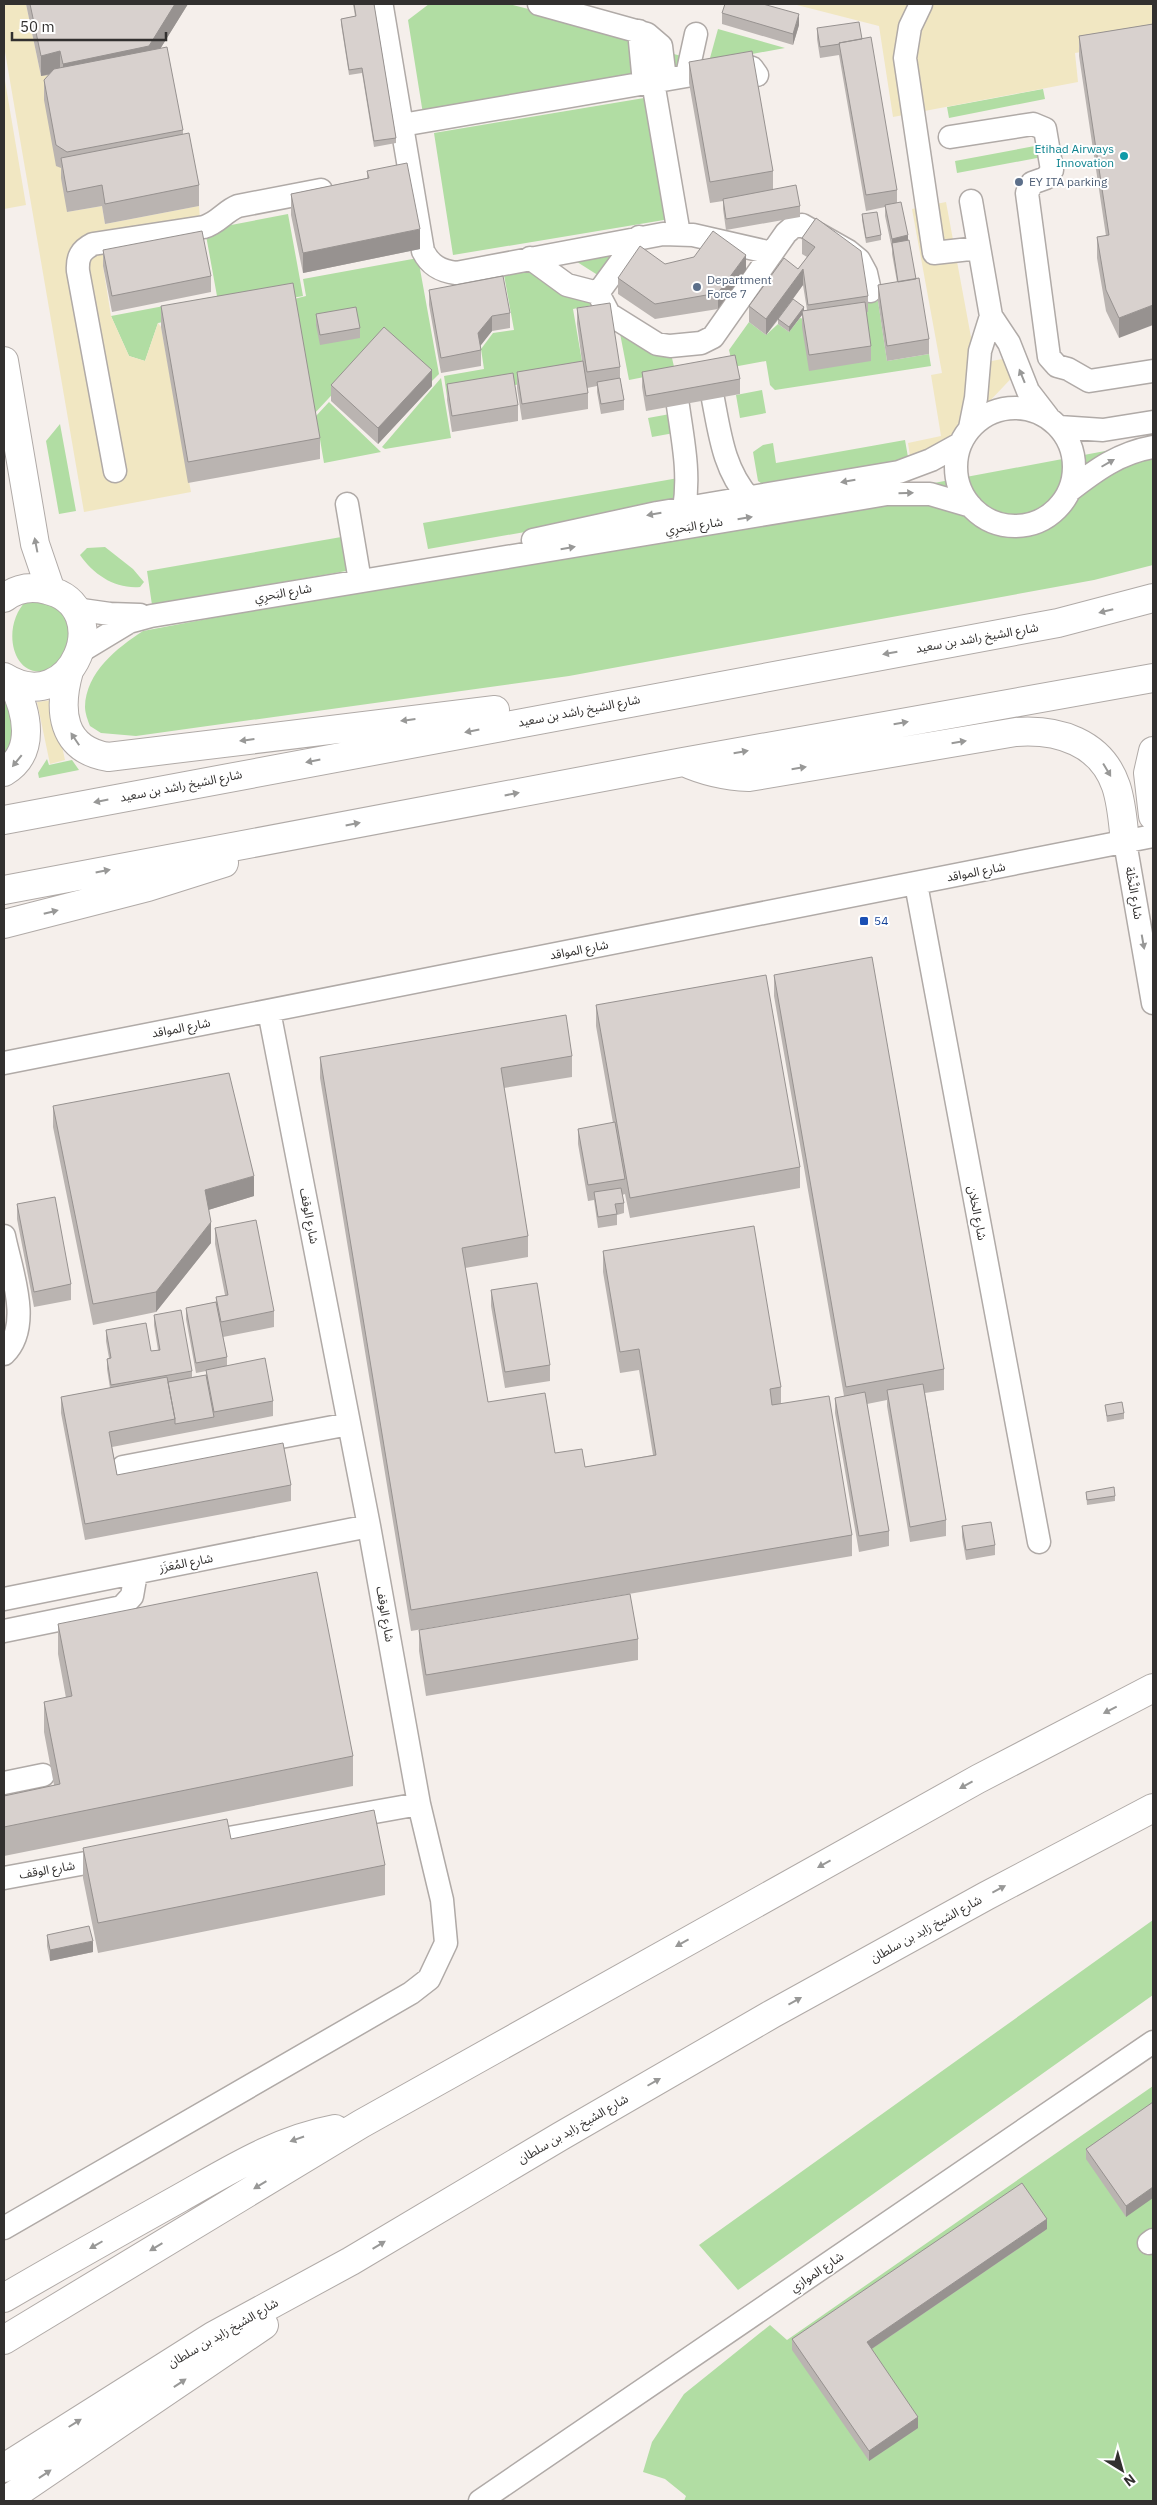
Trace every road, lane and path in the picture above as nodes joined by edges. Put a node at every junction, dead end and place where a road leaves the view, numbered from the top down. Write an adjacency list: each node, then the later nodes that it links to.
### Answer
1 (540, 4): 7 (street)
2 (921, 4): 14 (street)
3 (382, 7): 8 (street)
4 (696, 34): 6 (street)
5 (757, 75): 6 (street)
6 (687, 76): 7 (street)
7 (654, 81): 8 (street); 12 (street)
8 (402, 125): 16 (street)
9 (950, 136): 23 (street)
10 (343, 186): 30 (street)
11 (972, 201): 14 (street)
12 (679, 234): 13 (street); 15 (street)
13 (639, 237): 16 (street); 18 (street)
14 (979, 248): 19 (street)
15 (772, 253): 17 (street); 20 (street)
16 (530, 258): 18 (street)
17 (870, 291)
18 (598, 293): 20 (street)
19 (991, 316): 26 (street, one-way to 19); 28 (street)
20 (705, 342): 22 (street)
21 (4, 361): 38 (main road, one-way to 21)
22 (708, 366)
23 (1153, 371)
24 (713, 399): 32 (street)
25 (678, 406): 35 (street)
26 (1053, 422): 27 (street); 28 (street); 31 (street)
27 (1153, 422)
28 (965, 436): 32 (street, شارع البَحرِي, one-way to 32); 34 (street)
29 (1153, 447): 31 (street, one-way to 29)
30 (114, 471)
31 (1069, 491): 34 (street)
32 (749, 498): 35 (street, شارع البَحرِي)
33 (347, 504): 37 (street)
34 (971, 506): 36 (street, شارع البَحرِي, one-way to 34)
35 (684, 509): 36 (street, شارع البَحرِي, one-way to 36)
36 (416, 571): 37 (street, شارع البَحرِي)
37 (360, 580): 42 (street, شارع البَحرِي)
38 (51, 591): 39 (main road); 41 (main road)
39 (4, 598)
40 (1153, 598): 46 (main road, شارع الشيخ راشد بن سعيد, one-way to 46)
41 (75, 609): 42 (street, شارع البَحرِي); 43 (main road)
42 (151, 616): 43 (street, شارع البَحرِي)
43 (75, 661): 45 (main road); 46 (main road, one-way to 43)
44 (1153, 678): 48 (main road, one-way to 44)
45 (8, 680): 49 (main road, one-way to 49)
46 (735, 682): 51 (main road, شارع الشيخ راشد بن سعيد, one-way to 51)
47 (1153, 751): 50 (main road)
48 (683, 762): 52 (main road, one-way to 48); 54 (main road, one-way to 54)
49 (4, 772)
50 (1153, 816)
51 (4, 820)
52 (305, 832): 56 (main road, one-way to 52); 57 (main road, one-way to 52)
53 (1153, 836): 54 (street, شارع المواقد)
54 (1126, 842): 55 (street, شارع المواقد); 58 (street, شارع النَّخْلة, one-way to 58)
55 (916, 884): 59 (street, شارع المواقد); 66 (street, شارع الخلان)
56 (4, 890)
57 (4, 924)
58 (1153, 1003)
59 (269, 1011): 60 (street, شارع المواقد); 63 (street, شارع الوقف)
60 (4, 1063)
61 (4, 1236): 62 (street)
62 (4, 1354)
63 (349, 1424): 64 (street); 65 (street, شارع الوقف)
64 (123, 1467)
65 (369, 1526): 67 (street, شارع المُعَزَز); 73 (street, شارع الوقف)
66 (1039, 1542)
67 (136, 1573): 68 (street, شارع المُعَزَز); 69 (street)
68 (4, 1599)
69 (4, 1631)
70 (1153, 1688): 79 (main road, one-way to 79)
71 (43, 1775): 72 (street)
72 (4, 1783)
73 (419, 1804): 75 (street); 80 (street, شارع الوقف)
74 (1153, 1808): 81 (main road, شارع الشيخ زايد بن سلطان, one-way to 74)
75 (178, 1847)
76 (129, 1855): 77 (street, شارع الوقف)
77 (4, 1878)
78 (1153, 2042): 86 (street, شارع الموازي)
79 (361, 2124): 82 (main road, one-way to 82); 83 (main road, one-way to 83)
80 (4, 2228)
81 (351, 2261): 84 (main road, شارع الشيخ زايد بن سلطان, one-way to 81); 85 (main road, one-way to 81)
82 (4, 2298)
83 (4, 2340)
84 (4, 2468)
85 (5, 2501)
86 (480, 2501)

